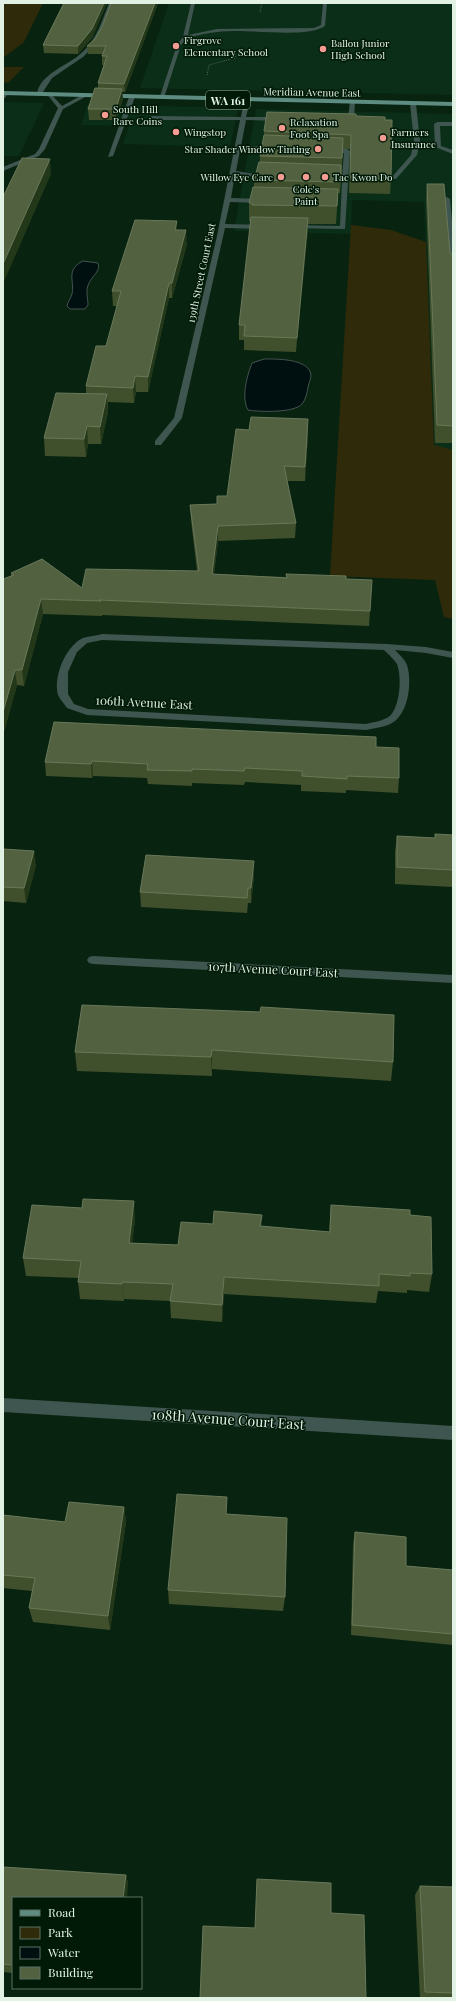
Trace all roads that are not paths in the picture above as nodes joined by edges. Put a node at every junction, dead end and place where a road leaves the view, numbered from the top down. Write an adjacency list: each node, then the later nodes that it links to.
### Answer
1 (111, 3): 5 (street)
2 (193, 3): 4 (street)
3 (325, 3): 4 (street)
4 (185, 37): 10 (street)
5 (39, 94): 6 (main road, Meridian Avenue East / WA 161); 7 (main road, Meridian Avenue East / WA 161)
6 (48, 94): 8 (main road, Meridian Avenue East / WA 161); 15 (street)
7 (4, 95)
8 (86, 95): 9 (main road, Meridian Avenue East / WA 161); 15 (street)
9 (132, 97): 10 (main road, Meridian Avenue East / WA 161); 25 (street)
10 (161, 98): 11 (main road, Meridian Avenue East / WA 161)
11 (247, 100): 12 (main road, Meridian Avenue East / WA 161); 17 (street, 139th Street Court East)
12 (352, 102): 13 (main road, Meridian Avenue East / WA 161); 19 (street)
13 (413, 104): 14 (main road, Meridian Avenue East / WA 161); 30 (street)
14 (453, 104)
15 (60, 108): 26 (street)
16 (152, 118): 17 (street)
17 (243, 118): 18 (street); 21 (street, 139th Street Court East)
18 (291, 119)
19 (331, 120)
20 (453, 124): 24 (street)
21 (237, 148): 22 (street); 27 (street, 139th Street Court East)
22 (284, 149)
23 (316, 150): 31 (street)
24 (453, 152)
25 (110, 156)
26 (3, 169)
27 (232, 172): 28 (street); 33 (street, 139th Street Court East)
28 (279, 177)
29 (316, 178): 31 (street)
30 (394, 178)
31 (346, 179): 36 (street)
32 (447, 199): 37 (street)
33 (227, 200): 34 (street); 38 (street, 139th Street Court East)
34 (274, 201)
35 (336, 202): 36 (street)
36 (344, 202): 40 (street)
37 (451, 215): 41 (street)
38 (222, 226): 39 (street); 42 (street, 139th Street Court East)
39 (275, 227)
40 (282, 227)
41 (453, 269)
42 (158, 443)
43 (387, 647): 43 (street, 106th Avenue East); 44 (street, 106th Avenue East)
44 (453, 655)
45 (93, 960): 46 (street, 107th Avenue Court East)
46 (453, 979)
47 (3, 1405): 48 (street, 108th Avenue Court East)
48 (453, 1433)

